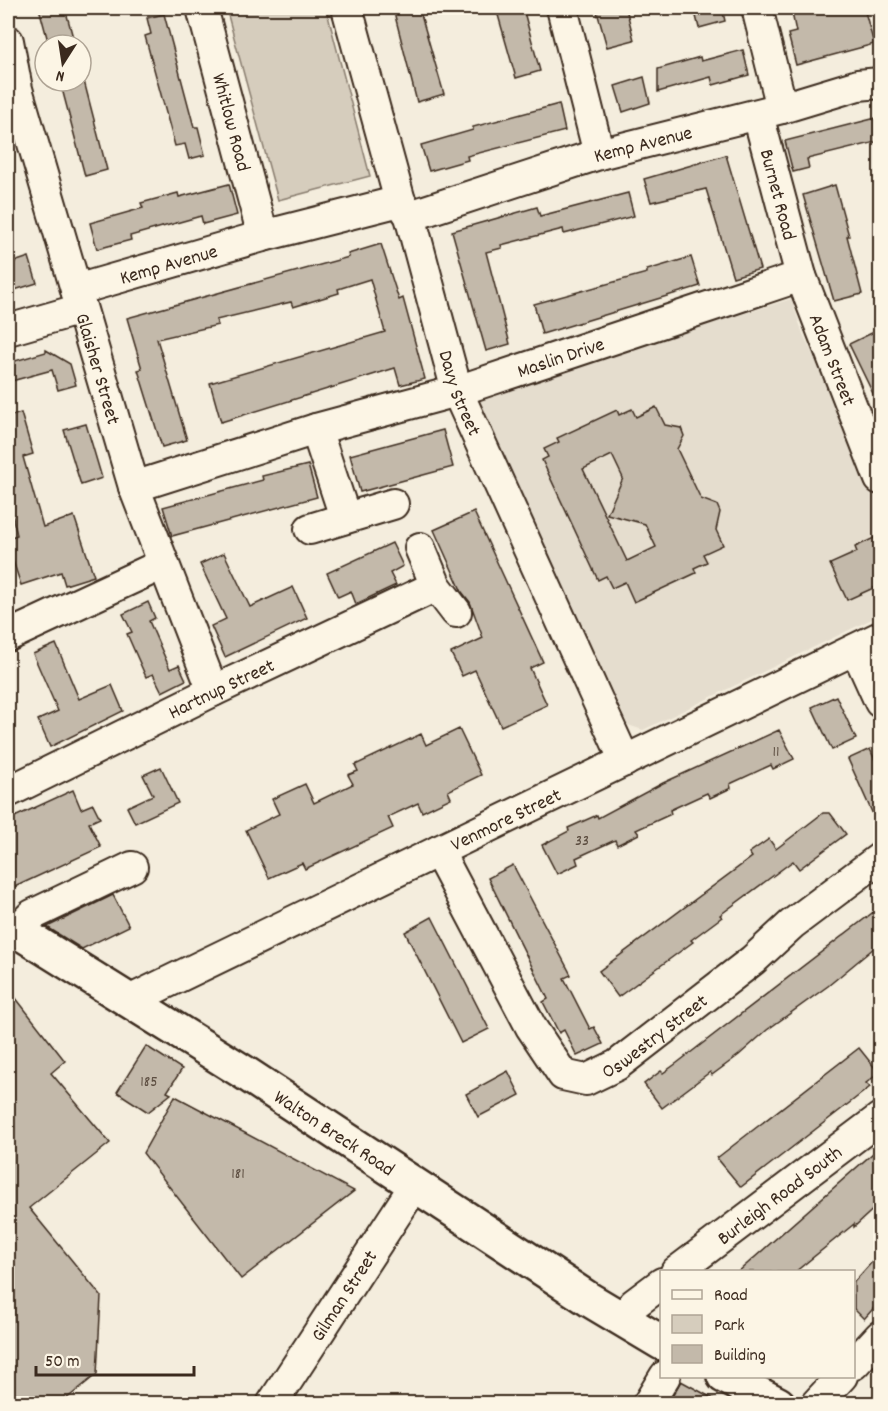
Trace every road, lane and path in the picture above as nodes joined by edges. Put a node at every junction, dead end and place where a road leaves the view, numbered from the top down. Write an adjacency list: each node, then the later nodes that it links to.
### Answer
1 (202, 8): 10 (street, Whitlow Road)
2 (347, 8): 9 (street, Davy Street)
3 (562, 8): 8 (street)
4 (757, 8): 7 (street, Burnet Road)
5 (8, 41): 12 (street, Glaisher Street)
6 (880, 83): 7 (street, Kemp Avenue)
7 (770, 112): 8 (street, Kemp Avenue); 11 (street, Burnet Road)
8 (599, 154): 9 (street, Kemp Avenue)
9 (405, 208): 10 (street, Kemp Avenue); 14 (street, Davy Street)
10 (263, 236): 12 (street, Kemp Avenue)
11 (801, 276): 14 (street, Maslin Drive); 16 (street, Adam Street)
12 (78, 300): 13 (street, Kemp Avenue); 17 (street, Glaisher Street)
13 (8, 330)
14 (457, 392): 15 (street, Maslin Drive); 29 (street, Davy Street)
15 (316, 429): 17 (street, Maslin Drive); 19 (street)
16 (880, 479)
17 (134, 487): 22 (street, Glaisher Street)
18 (393, 504): 19 (street)
19 (345, 517): 20 (street)
20 (310, 529)
21 (420, 548): 23 (street)
22 (163, 564): 25 (street); 27 (street, Glaisher Street)
23 (436, 586): 24 (street); 27 (street, Hartnup Street)
24 (456, 612)
25 (9, 631)
26 (868, 643): 28 (street); 29 (street, Venmore Street)
27 (213, 691): 30 (street, Hartnup Street)
28 (880, 702)
29 (625, 761): 31 (street, Venmore Street)
30 (8, 792)
31 (438, 851): 32 (street, Oswestry Street); 35 (street, Venmore Street)
32 (880, 858)
33 (132, 867): 34 (street)
34 (12, 928): 35 (highway, Walton Breck Road)
35 (130, 1000): 37 (highway, Walton Breck Road)
36 (880, 1118): 38 (street, Burleigh Road South)
37 (415, 1185): 40 (highway, Walton Breck Road); 48 (street, Gilman Street)
38 (679, 1270)
39 (660, 1284): 40 (street)
40 (622, 1320): 42 (highway, Walton Breck Road)
41 (880, 1336): 43 (street)
42 (660, 1342)
43 (855, 1363)
44 (664, 1378): 49 (street)
45 (726, 1378): 47 (highway)
46 (841, 1378): 50 (street)
47 (774, 1403)
48 (272, 1404)
49 (648, 1404)
50 (816, 1404)

